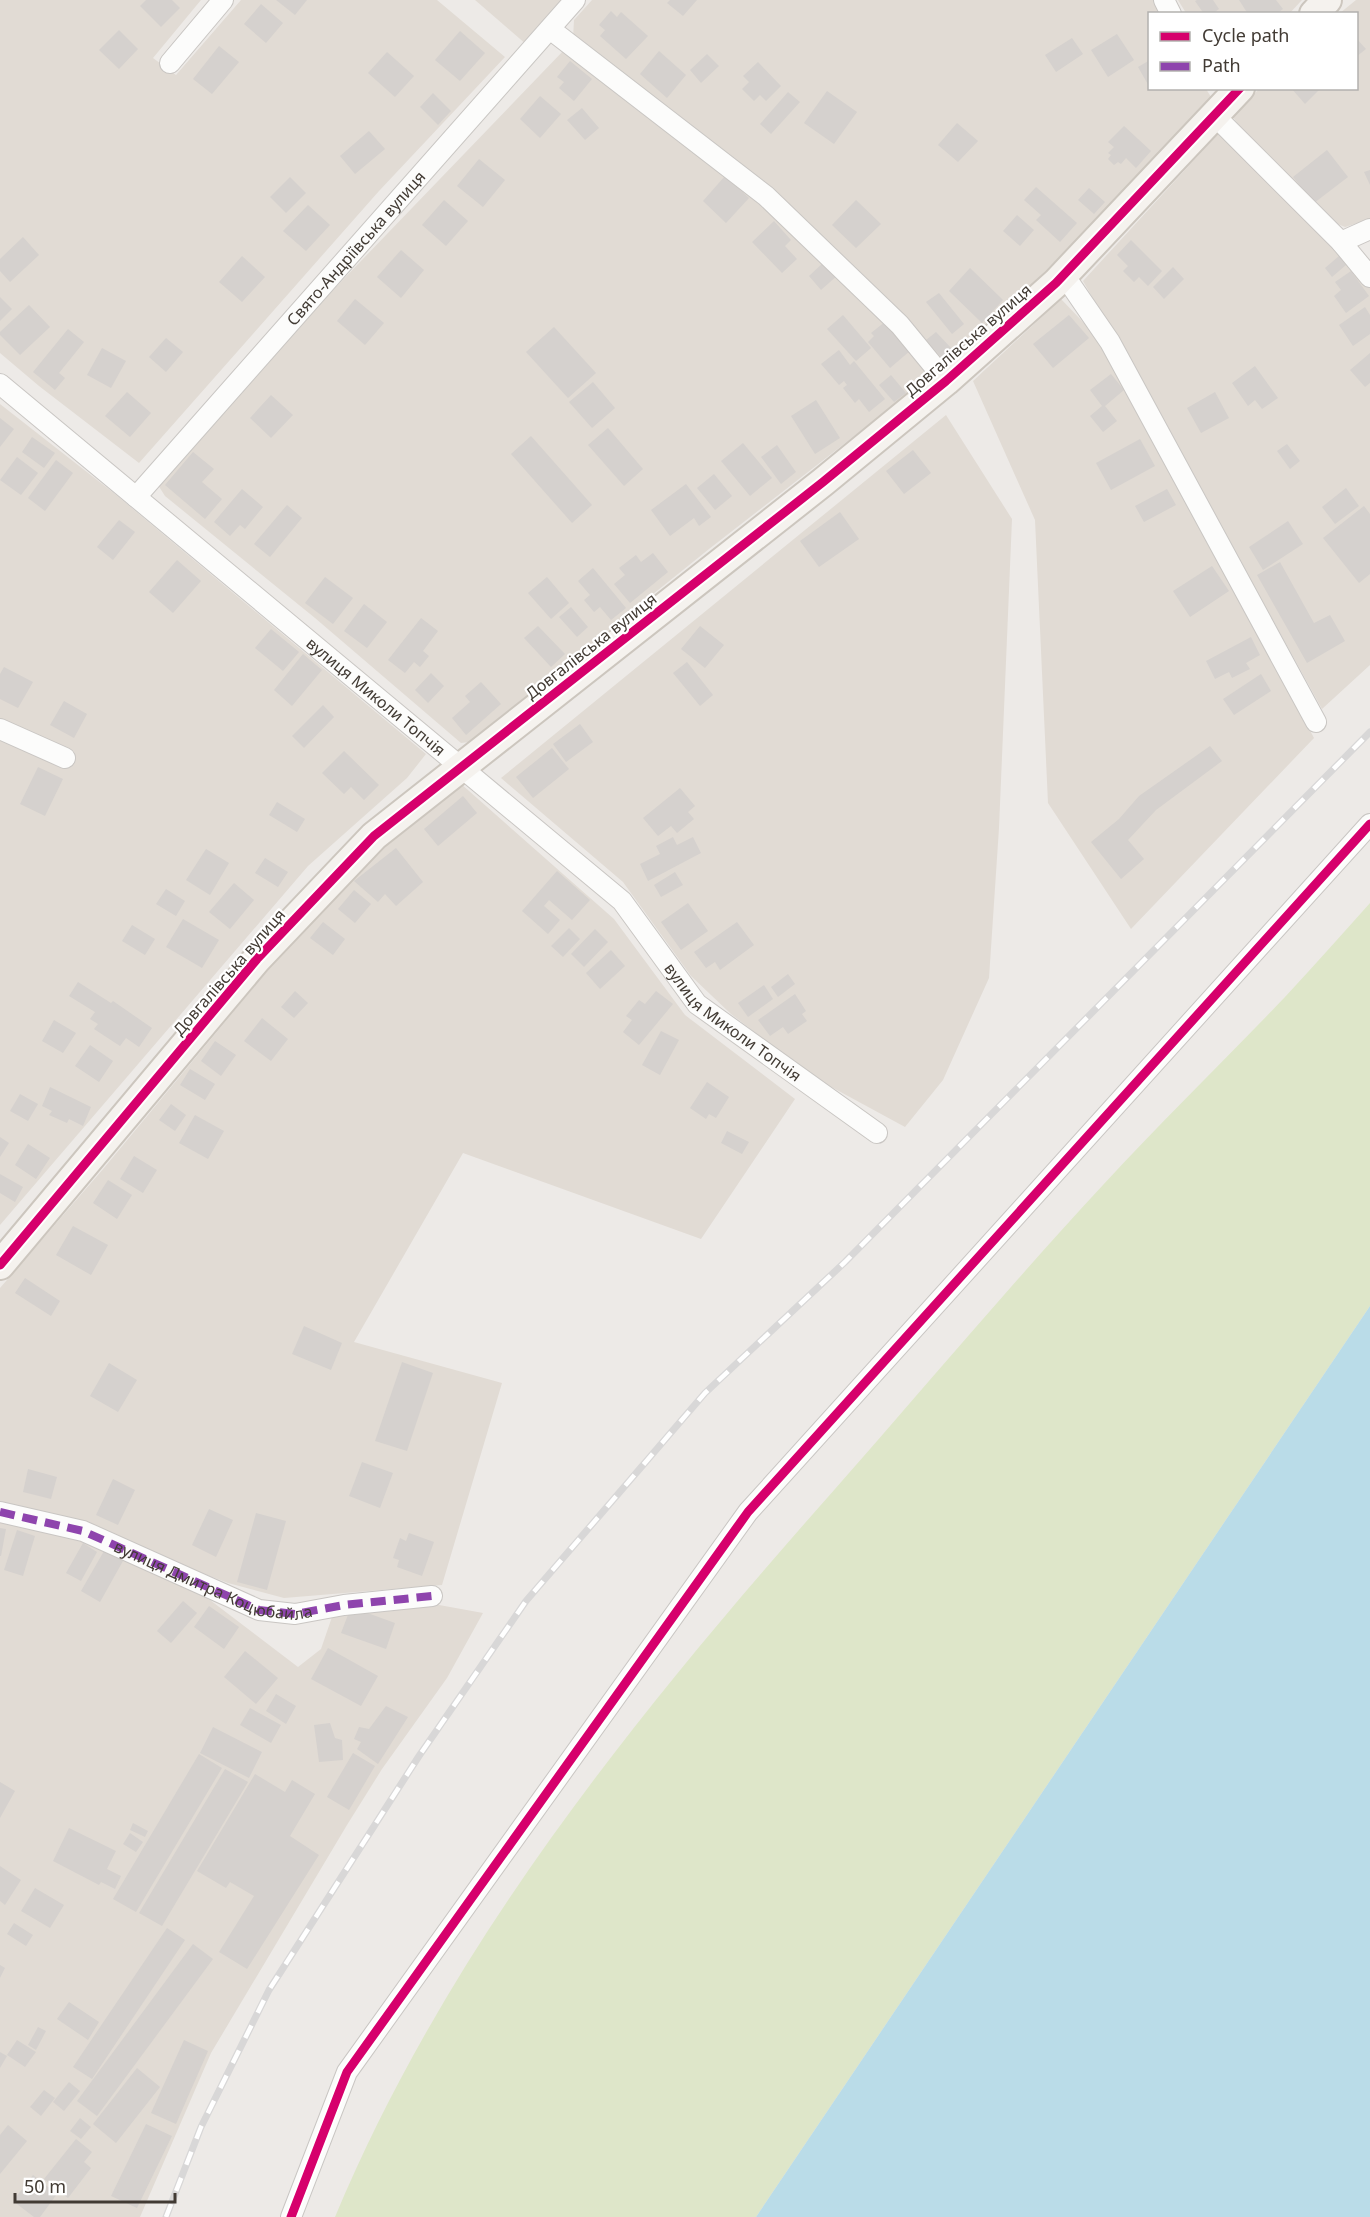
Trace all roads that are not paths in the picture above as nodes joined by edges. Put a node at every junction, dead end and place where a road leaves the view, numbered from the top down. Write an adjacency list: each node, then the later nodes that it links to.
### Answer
1 (223, 0): 6 (street)
2 (575, 0): 5 (street, Свято-Андріївська вулиця)
3 (1327, 0): 4 (street)
4 (1316, 12)
5 (550, 29): 13 (street); 15 (street, Свято-Андріївська вулиця)
6 (170, 63)
7 (1234, 91): 8 (street, Довгалівська вулиця)
8 (1214, 116): 10 (street); 11 (street, Довгалівська вулиця)
9 (1370, 229): 10 (street)
10 (1341, 242): 12 (street)
11 (1064, 275): 13 (street, Довгалівська вулиця); 16 (street)
12 (1370, 277)
13 (946, 381): 19 (street, Довгалівська вулиця)
14 (0, 384): 15 (street, вулиця Миколи Топчія)
15 (136, 497): 19 (street, вулиця Миколи Топчія)
16 (1316, 722)
17 (0, 729): 18 (street)
18 (65, 758)
19 (461, 768): 21 (street, вулиця Миколи Топчія); 22 (street, Довгалівська вулиця)
20 (1370, 824): 25 (street)
21 (877, 1133)
22 (0, 1264)
23 (0, 1512): 24 (street, вулиця Дмитра Коцюбайла)
24 (432, 1596)
25 (291, 2217)

